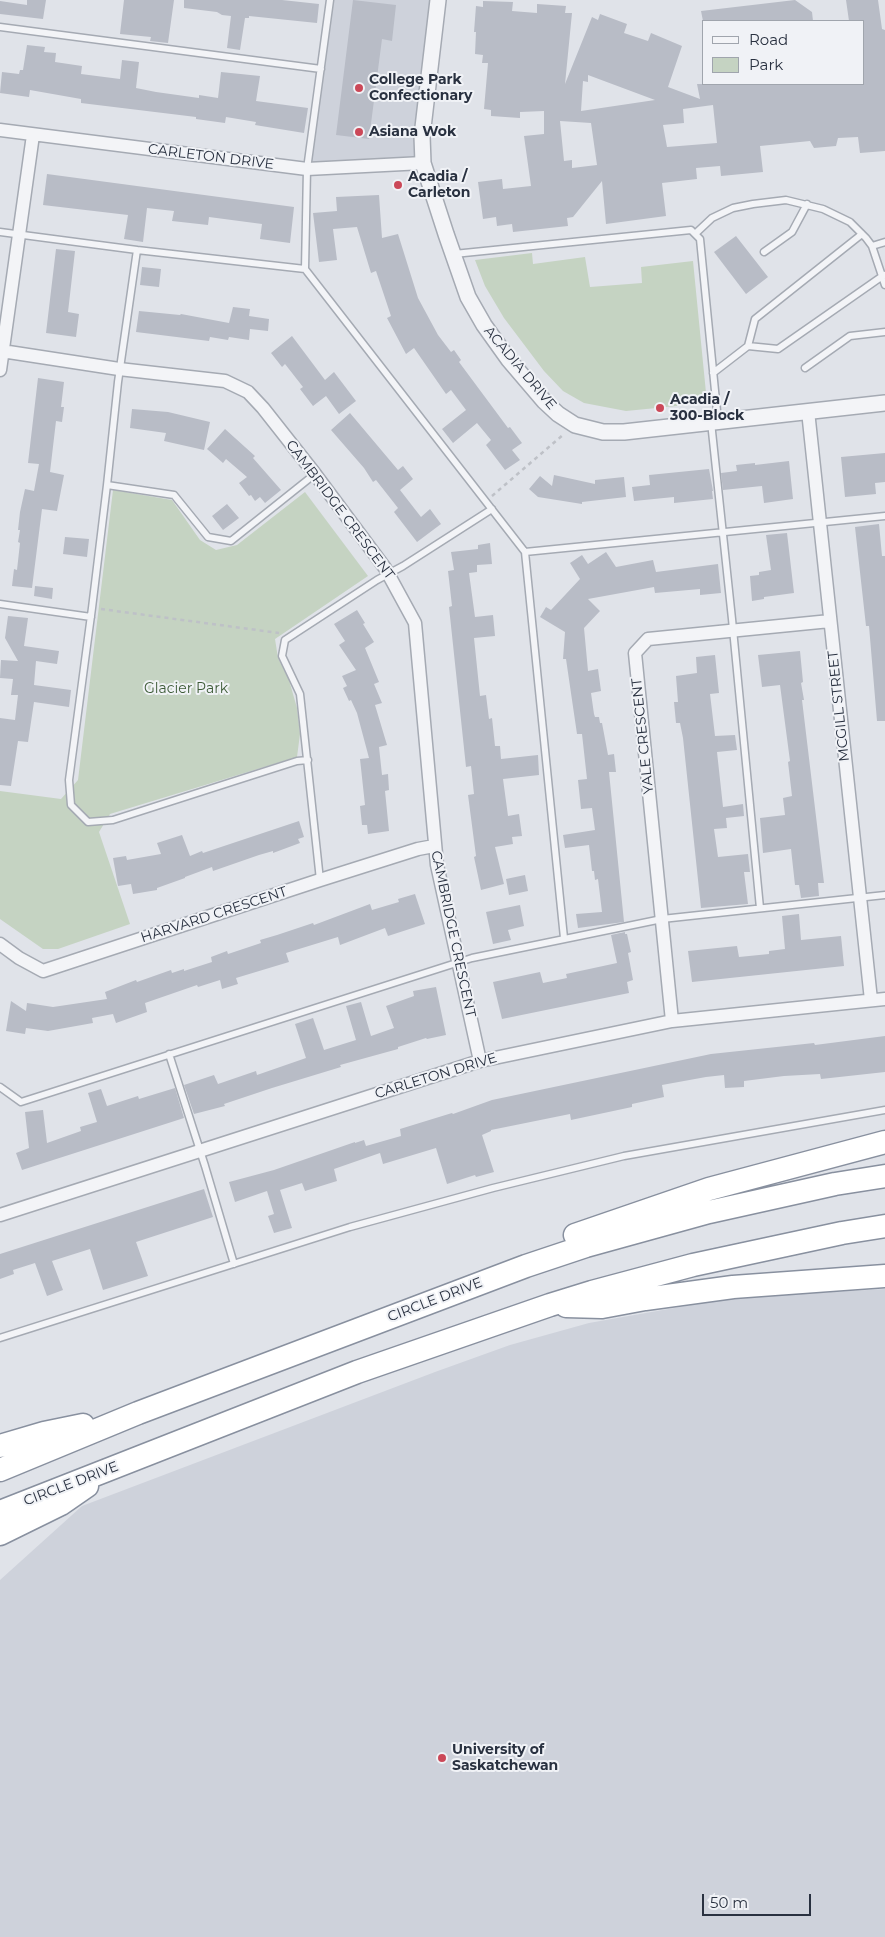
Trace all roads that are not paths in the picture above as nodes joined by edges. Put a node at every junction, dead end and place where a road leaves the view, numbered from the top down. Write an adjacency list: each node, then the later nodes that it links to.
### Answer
1 (330, 0): 4 (lane)
2 (438, 0): 7 (street, ACADIA DRIVE)
3 (0, 27): 4 (lane)
4 (321, 68): 8 (lane)
5 (0, 130): 6 (street, CARLETON DRIVE)
6 (33, 135): 8 (street, CARLETON DRIVE); 13 (street)
7 (424, 163): 8 (street, CARLETON DRIVE); 18 (street, ACADIA DRIVE)
8 (307, 169): 19 (lane)
9 (807, 204): 11 (lane); 12 (lane); 17 (lane)
10 (0, 232): 13 (lane)
11 (695, 234): 18 (lane); 28 (lane)
12 (862, 234): 15 (lane); 23 (lane)
13 (19, 235): 16 (lane); 24 (street)
14 (885, 242): 15 (lane)
15 (872, 246): 20 (lane)
16 (138, 250): 19 (lane); 26 (lane)
17 (764, 252)
18 (453, 254): 31 (street, ACADIA DRIVE)
19 (305, 269): 34 (lane)
20 (883, 275): 21 (lane); 23 (lane)
21 (885, 285)
22 (885, 332): 25 (lane)
23 (748, 346): 28 (lane)
24 (2, 351): 26 (street, CAMBRIDGE CRESCENT); 27 (street)
25 (805, 368)
26 (119, 369): 32 (street, CAMBRIDGE CRESCENT); 33 (lane)
27 (0, 370)
28 (713, 373): 31 (lane)
29 (885, 403): 30 (street, ACADIA DRIVE)
30 (808, 411): 31 (street, ACADIA DRIVE); 36 (street, MCGILL STREET)
31 (714, 422): 37 (lane)
32 (315, 474): 33 (lane); 39 (street, CAMBRIDGE CRESCENT)
33 (107, 485): 41 (lane)
34 (492, 509): 38 (lane); 39 (lane)
35 (885, 516): 36 (lane)
36 (821, 523): 37 (lane); 42 (street, MCGILL STREET)
37 (722, 532): 38 (lane); 43 (lane)
38 (525, 552): 51 (lane)
39 (389, 574): 44 (lane); 45 (street, CAMBRIDGE CRESCENT)
40 (0, 604): 41 (lane)
41 (91, 617): 44 (lane)
42 (830, 621): 43 (street, YALE CRESCENT); 48 (street, MCGILL STREET)
43 (733, 631): 49 (lane); 50 (street, YALE CRESCENT)
44 (308, 760): 46 (lane)
45 (434, 846): 46 (street, HARVARD CRESCENT); 53 (street, CAMBRIDGE CRESCENT)
46 (320, 880): 52 (street, HARVARD CRESCENT)
47 (885, 895): 48 (lane)
48 (859, 898): 49 (lane); 55 (street, MCGILL STREET)
49 (760, 908): 50 (lane)
50 (662, 919): 51 (lane); 56 (street, YALE CRESCENT)
51 (564, 938): 53 (lane)
52 (0, 944)
53 (459, 961): 57 (lane); 58 (street, CAMBRIDGE CRESCENT)
54 (885, 999): 55 (street, CARLETON DRIVE)
55 (871, 1000): 56 (street, CARLETON DRIVE)
56 (672, 1021): 58 (street, CARLETON DRIVE)
57 (169, 1054): 59 (lane); 62 (lane)
58 (480, 1061): 62 (street, CARLETON DRIVE)
59 (0, 1087)
60 (885, 1110): 66 (lane)
61 (885, 1142): 67 (highway)
62 (200, 1150): 64 (street, CARLETON DRIVE); 66 (lane)
63 (885, 1176): 67 (highway, CIRCLE DRIVE)
64 (0, 1214)
65 (885, 1226): 69 (highway, CIRCLE DRIVE)
66 (234, 1264): 70 (lane)
67 (526, 1266): 71 (highway, CIRCLE DRIVE)
68 (885, 1276): 69 (highway)
69 (550, 1305): 73 (highway, CIRCLE DRIVE)
70 (0, 1338)
71 (138, 1413): 72 (highway); 74 (highway, CIRCLE DRIVE)
72 (0, 1446)
73 (111, 1469): 75 (highway, CIRCLE DRIVE); 76 (highway)
74 (0, 1470)
75 (0, 1512)
76 (0, 1534)

